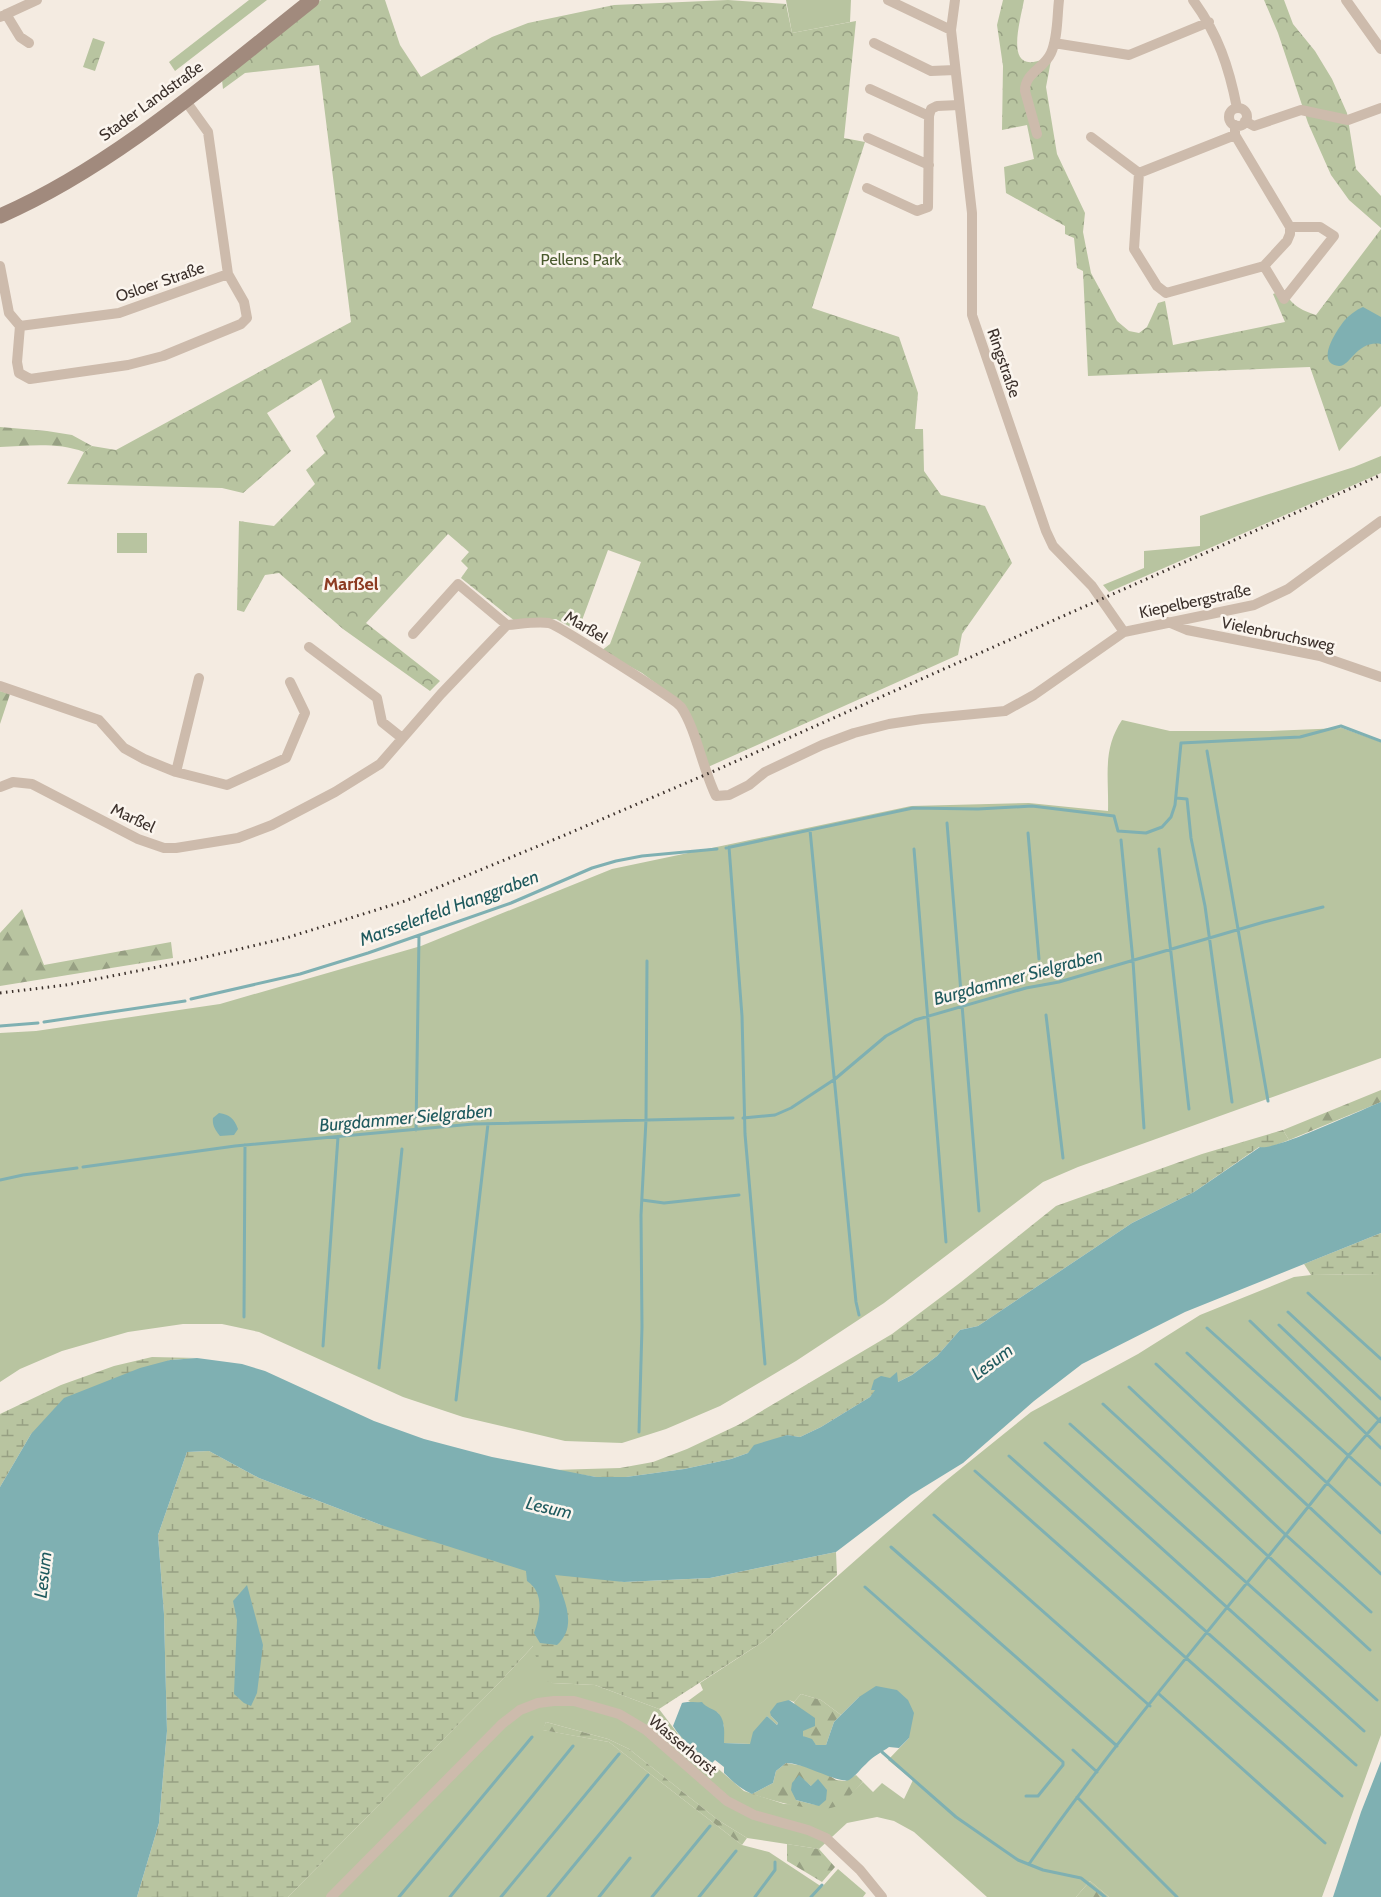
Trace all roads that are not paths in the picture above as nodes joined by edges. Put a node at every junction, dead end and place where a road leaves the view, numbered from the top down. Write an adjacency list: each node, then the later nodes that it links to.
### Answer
1 (37, 0): 8 (street)
2 (312, 0): 17 (street, Stader Landstraße)
3 (888, 0): 10 (street)
4 (955, 0): 10 (street, Ringstraße)
5 (1059, 0): 13 (street)
6 (1193, 0): 9 (street)
7 (1346, 0): 14 (street)
8 (3, 15): 11 (street)
9 (1209, 22): 13 (street); 21 (street)
10 (951, 30): 15 (street, Ringstraße)
11 (29, 43)
12 (874, 43): 15 (street)
13 (1054, 44): 22 (street)
14 (1381, 50)
15 (955, 70): 18 (street, Ringstraße)
16 (870, 89): 20 (street)
17 (185, 100): 28 (street, Stader Landstraße); 32 (street, Osloer Straße)
18 (958, 105): 20 (street); 37 (street, Ringstraße)
19 (1381, 108): 21 (street)
20 (928, 116): 25 (street)
21 (1238, 127): 26 (street); 29 (street)
22 (1037, 134)
23 (1091, 137): 26 (street)
24 (868, 138): 25 (street)
25 (929, 165): 27 (street)
26 (1139, 172): 31 (street)
27 (867, 188)
28 (0, 216)
29 (1290, 227): 31 (street); 31 (street)
30 (0, 266): 33 (street)
31 (1264, 266)
32 (228, 274): 33 (street, Osloer Straße); 33 (street)
33 (20, 326)
34 (1381, 521): 35 (street, Kiepelbergstraße)
35 (1168, 622): 37 (street, Kiepelbergstraße); 41 (street, Vielenbruchsweg)
36 (507, 625): 38 (street); 40 (street, Marßel); 45 (street, Marßel)
37 (1124, 632): 40 (street, Kiepelbergstraße)
38 (412, 634)
39 (309, 647): 45 (street)
40 (1074, 666)
41 (1381, 677)
42 (199, 678): 46 (street)
43 (290, 682): 46 (street)
44 (0, 686): 46 (street)
45 (402, 738): 47 (street, Marßel)
46 (176, 772)
47 (0, 787)
48 (331, 1897): 49 (street, Wasserhorst)
49 (882, 1897)

